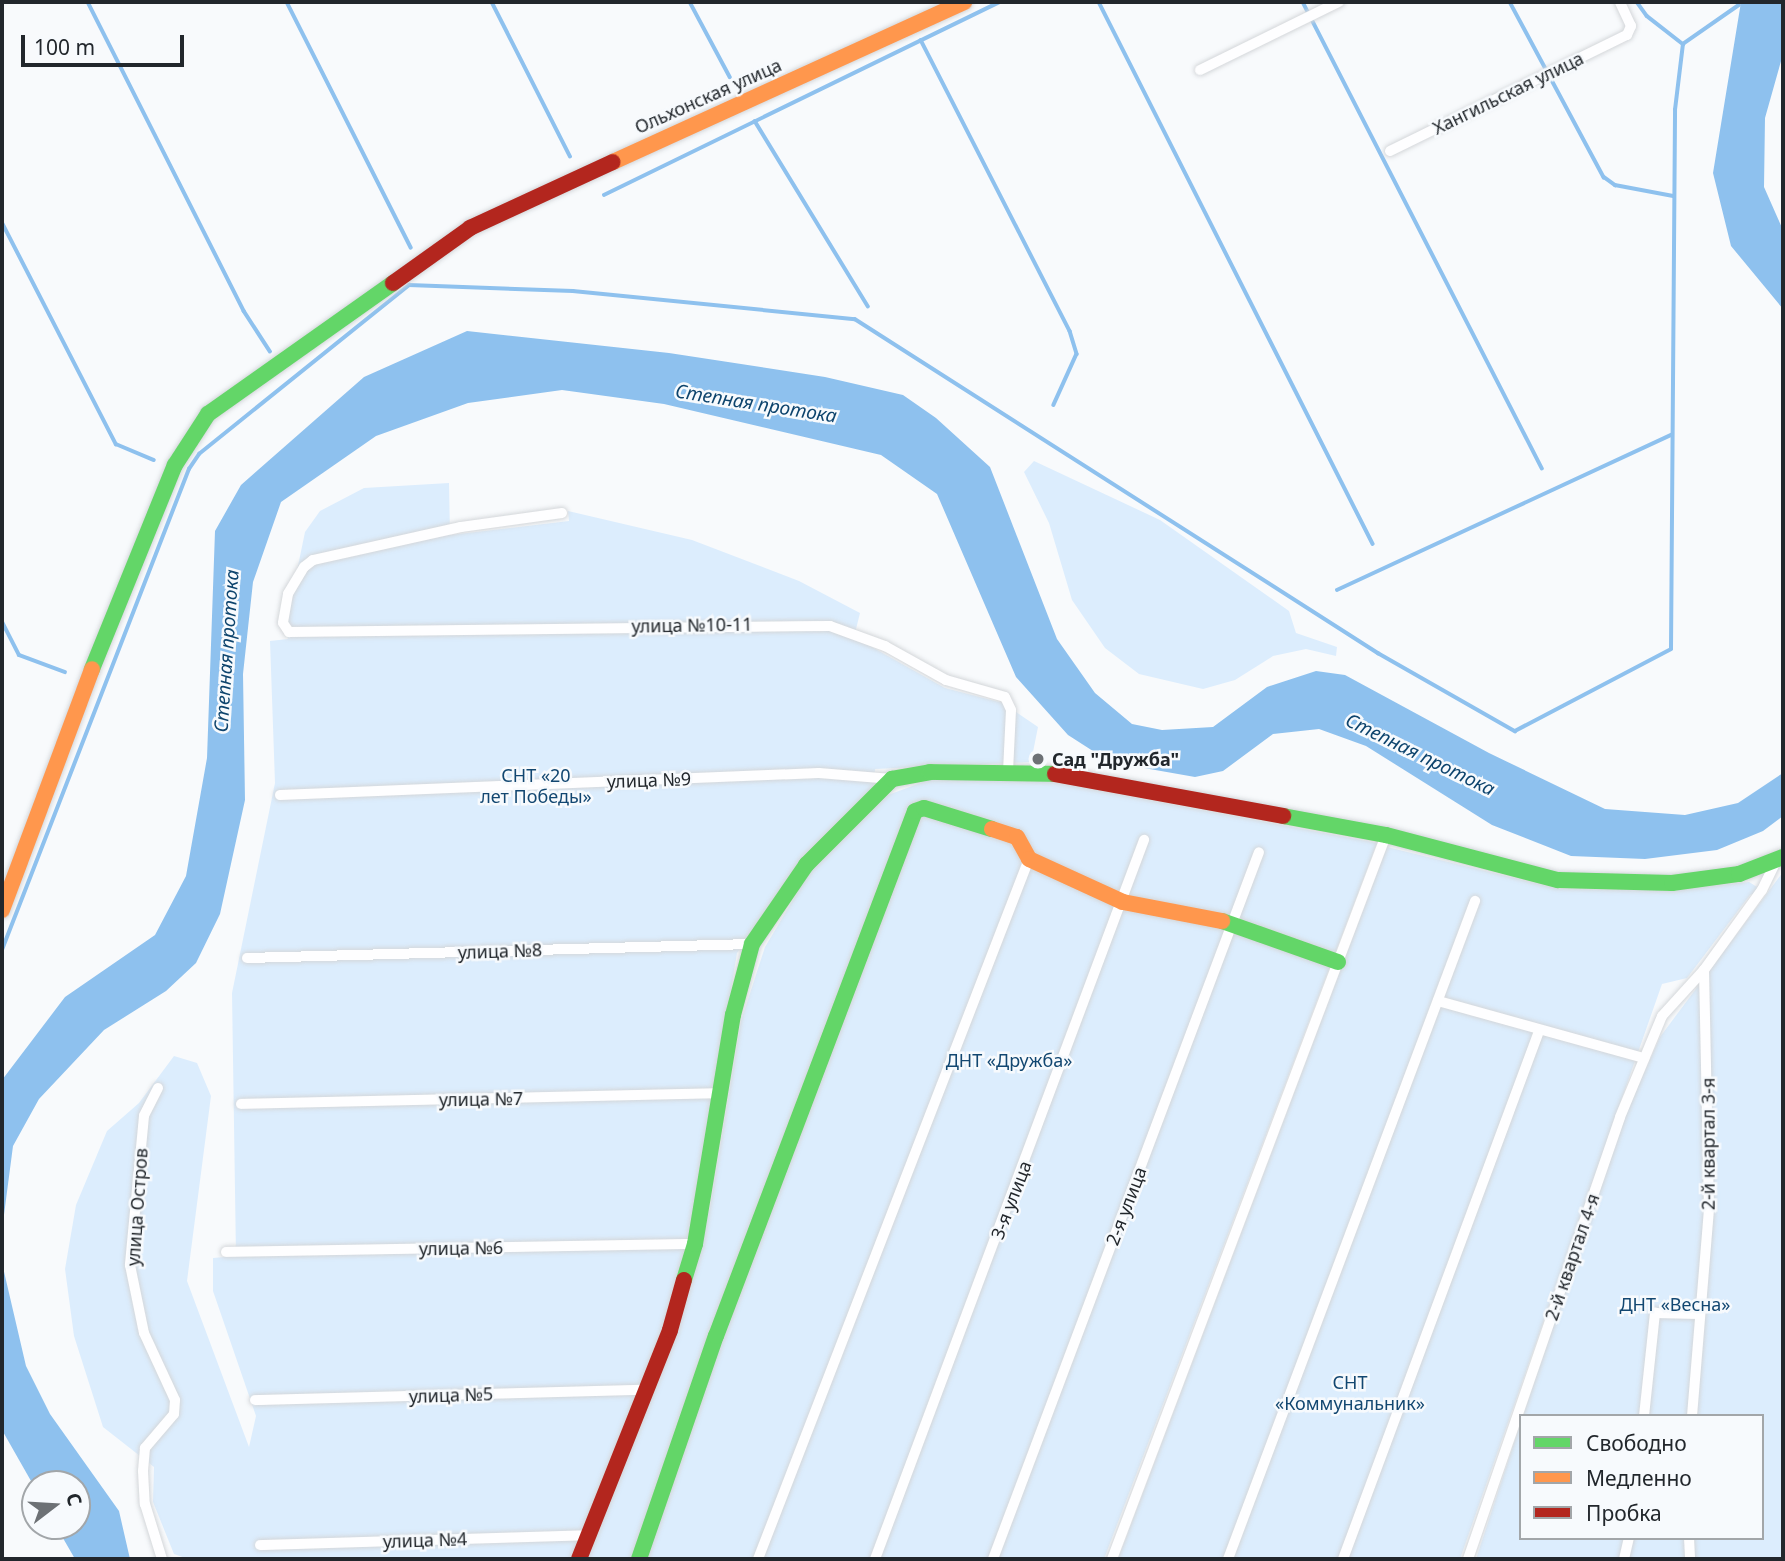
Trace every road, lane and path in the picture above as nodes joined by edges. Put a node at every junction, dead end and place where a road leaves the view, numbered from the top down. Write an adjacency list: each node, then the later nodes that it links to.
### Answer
1 (964, 2): 17 (street, Ольхонская улица)
2 (1339, 2): 4 (street)
3 (1619, 2): 5 (street, Хангильская улица)
4 (1200, 70)
5 (1390, 151)
6 (562, 513): 7 (street, улица №10-11)
7 (1008, 771): 8 (street); 10 (street)
8 (892, 779): 9 (street, улица №9); 19 (street)
9 (279, 795)
10 (1386, 835): 14 (street); 21 (street)
11 (1144, 840): 16 (street, 3-я улица)
12 (1259, 852): 18 (street, 2-я улица)
13 (1029, 859): 16 (street); 42 (street); 43 (street)
14 (1780, 859): 22 (street)
15 (1475, 901): 23 (street)
16 (1123, 902): 18 (street); 44 (street, 3-я улица)
17 (2, 910)
18 (1232, 923): 21 (street); 45 (street, 2-я улица)
19 (752, 944): 20 (street, улица №8); 27 (street)
20 (247, 958)
21 (1338, 962): 46 (street)
22 (1704, 970): 25 (street, 2-й квартал 4-я); 35 (street, 2-й квартал 3-я)
23 (1438, 1001): 24 (street); 47 (street)
24 (1539, 1031): 25 (street); 48 (street)
25 (1644, 1058): 49 (street, 2-й квартал 4-я)
26 (158, 1088): 40 (street, улица Остров)
27 (721, 1093): 28 (street, улица №7); 29 (street)
28 (241, 1104)
29 (695, 1244): 30 (street, улица №6); 32 (street)
30 (226, 1252)
31 (1698, 1314): 34 (street)
32 (647, 1390): 33 (street, улица №5); 36 (street)
33 (255, 1400)
34 (1644, 1414)
35 (1692, 1414)
36 (590, 1535): 39 (street, улица №4); 41 (street)
37 (1629, 1540): 50 (street)
38 (1689, 1540): 51 (street)
39 (260, 1545)
40 (162, 1559)
41 (579, 1559)
42 (639, 1559)
43 (758, 1559)
44 (875, 1559)
45 (993, 1559)
46 (1112, 1559)
47 (1228, 1559)
48 (1343, 1559)
49 (1468, 1559)
50 (1624, 1559)
51 (1690, 1559)

